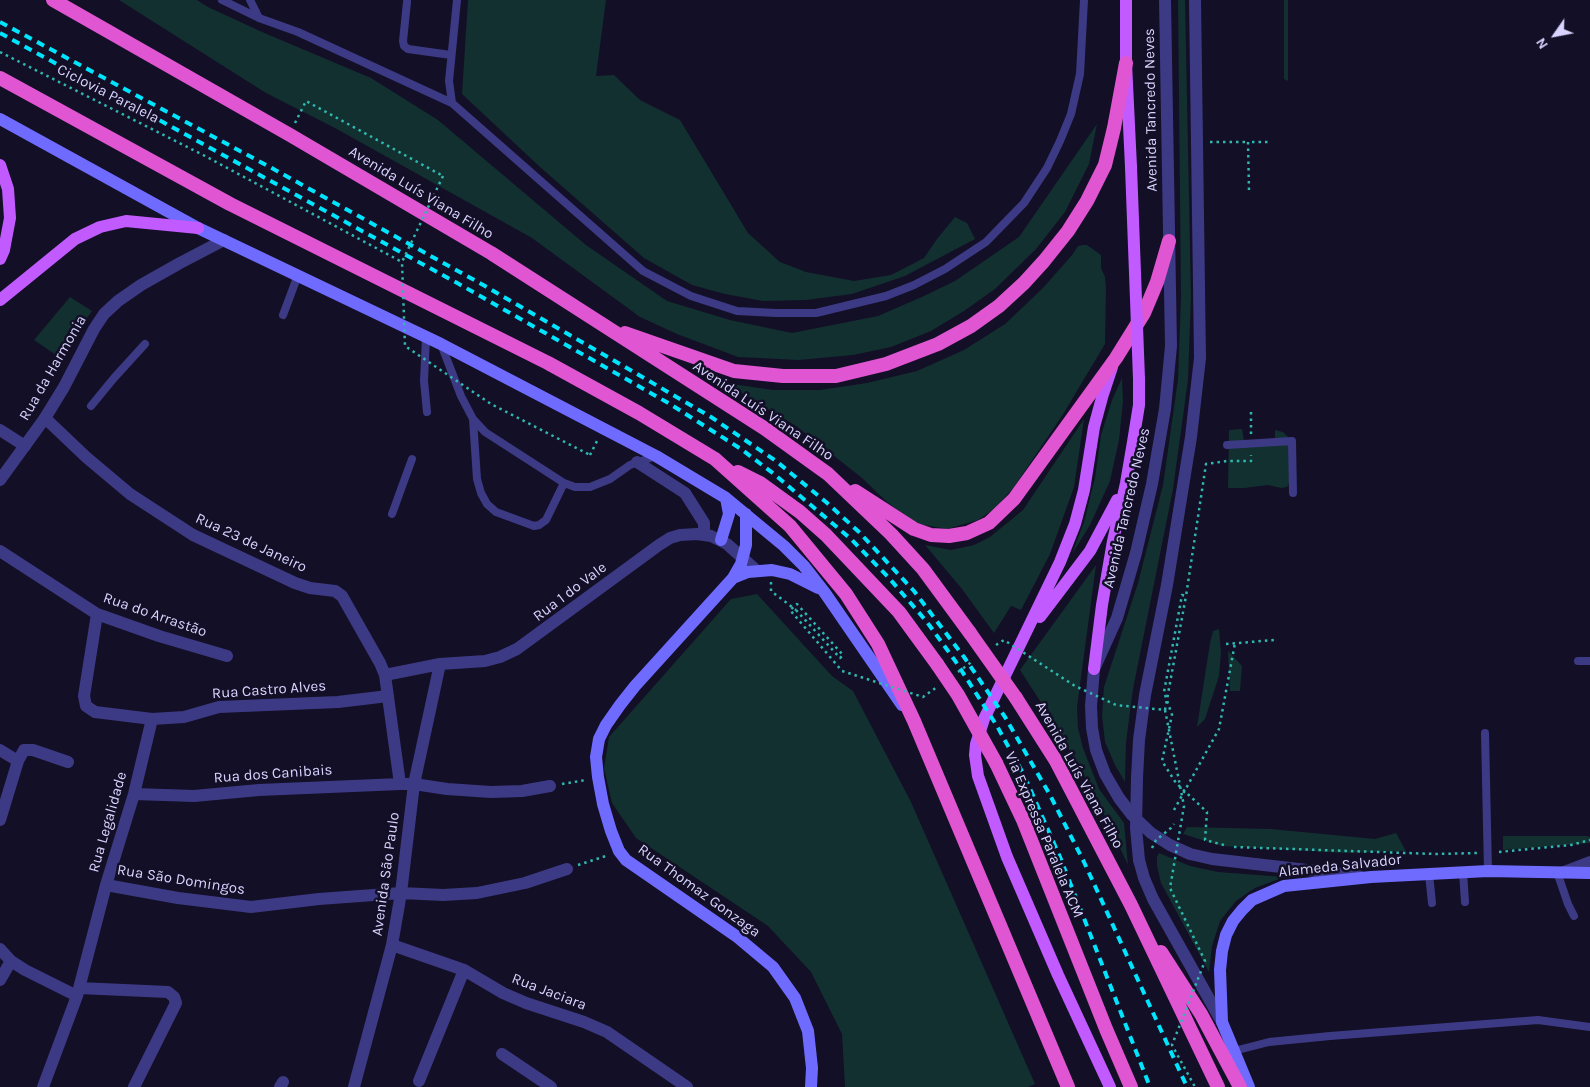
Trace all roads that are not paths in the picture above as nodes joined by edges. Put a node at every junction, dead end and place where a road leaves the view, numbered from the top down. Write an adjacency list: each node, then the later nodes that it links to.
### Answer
1 (52, 0): 24 (highway, Avenida Luís Viana Filho)
2 (222, 0): 10 (lane)
3 (250, 0): 10 (lane)
4 (457, 0): 11 (lane)
5 (1084, 0): 14 (lane)
6 (1126, 0): 12 (main road, Avenida Tancredo Neves)
7 (1165, 0): 19 (street, Avenida Tancredo Neves)
8 (1195, 0): 95 (street, bridge)
9 (407, 2): 11 (lane)
10 (259, 18): 14 (lane)
11 (452, 55): 14 (lane)
12 (1126, 63): 24 (highway); 42 (main road, Avenida Tancredo Neves, bridge)
13 (0, 78): 38 (highway)
14 (452, 103)
15 (0, 118): 17 (main road)
16 (0, 165): 20 (main road)
17 (198, 228): 18 (main road); 22 (main road)
18 (224, 240): 21 (main road); 31 (street, Rua da Harmonia)
19 (1169, 241): 28 (highway); 61 (street, Avenida Tancredo Neves)
20 (0, 258)
21 (298, 274): 23 (lane); 25 (main road)
22 (0, 300)
23 (283, 315)
24 (604, 325): 40 (highway, Avenida Luís Viana Filho)
25 (426, 337): 27 (main road); 30 (lane)
26 (144, 344): 29 (lane)
27 (441, 344): 32 (lane); 36 (main road)
28 (1116, 358): 40 (highway); 56 (main road)
29 (91, 406)
30 (426, 412)
31 (45, 418): 35 (street, Rua da Harmonia); 62 (street, Rua 23 de Janeiro)
32 (473, 419): 43 (lane); 43 (lane)
33 (0, 430): 35 (street)
34 (1227, 445): 44 (lane)
35 (25, 446): 41 (street, Rua da Harmonia)
36 (656, 456): 39 (lane); 45 (main road)
37 (412, 459): 46 (lane)
38 (715, 459): 65 (highway); 110 (highway, Via Expressa Paralela ACM, bridge)
39 (637, 462): 43 (lane); 48 (street)
40 (828, 474): 87 (highway, Avenida Luís Viana Filho, bridge)
41 (0, 480)
42 (1126, 482): 56 (main road); 61 (main road, Avenida Tancredo Neves)
43 (564, 483)
44 (1293, 494)
45 (726, 498): 47 (main road); 49 (main road)
46 (392, 514)
47 (746, 514): 51 (main road, Rua Thomaz Gonzaga); 54 (main road)
48 (704, 535): 49 (street, Rua 1 do Vale); 60 (street, Rua 1 do Vale)
49 (721, 540): 51 (street, Rua 1 do Vale)
50 (0, 551): 55 (street, Rua do Arrastão)
51 (744, 558): 52 (street, Rua 1 do Vale); 53 (main road, Rua Thomaz Gonzaga)
52 (757, 571): 53 (main road); 54 (main road)
53 (733, 578): 106 (main road, Rua Thomaz Gonzaga)
54 (825, 593): 65 (main road)
55 (97, 614): 57 (street, Rua do Arrastão); 64 (street)
56 (1020, 644): 109 (main road)
57 (227, 656)
58 (1578, 661): 59 (lane)
59 (1590, 661)
60 (440, 664): 62 (street, Rua 1 do Vale); 71 (street, Avenida São Paulo)
61 (1094, 669): 82 (street, Avenida Tancredo Neves)
62 (385, 675): 63 (street, Rua 23 de Janeiro)
63 (388, 696): 64 (street, Rua Castro Alves); 70 (street, Rua 23 de Janeiro)
64 (152, 719): 73 (street, Rua Legalidade)
65 (914, 721): 99 (highway)
66 (1485, 733): 77 (lane)
67 (0, 750): 68 (street)
68 (18, 761): 69 (street); 74 (street)
69 (68, 762)
70 (400, 784): 71 (street, Rua dos Canibais); 73 (street, Rua dos Canibais)
71 (414, 784): 72 (street, Rua dos Canibais); 84 (street, Avenida São Paulo)
72 (550, 786)
73 (134, 794): 83 (street, Rua Legalidade)
74 (0, 820)
75 (1590, 862): 79 (street, Alameda Salvador)
76 (566, 869): 84 (street, Rua São Domingos)
77 (1488, 871): 78 (main road, Alameda Salvador); 79 (main road, Alameda Salvador)
78 (1463, 872): 81 (main road, Alameda Salvador); 85 (lane)
79 (1560, 872): 80 (main road, Alameda Salvador); 88 (lane)
80 (1590, 873)
81 (1429, 874): 82 (main road, Alameda Salvador); 86 (lane)
82 (1371, 877): 95 (main road, Alameda Salvador)
83 (106, 885): 84 (street, Rua São Domingos); 94 (street, Rua Legalidade)
84 (401, 894): 89 (street, Avenida São Paulo)
85 (1465, 902)
86 (1432, 903)
87 (1131, 905): 111 (highway, Avenida Luís Viana Filho); 112 (highway)
88 (1574, 916)
89 (392, 945): 92 (street, Rua Jaciara); 103 (street, Avenida São Paulo)
90 (0, 949): 91 (street)
91 (11, 961): 93 (street); 94 (street)
92 (464, 970): 100 (street); 105 (street, Rua Jaciara)
93 (0, 980)
94 (78, 992): 101 (street, Rua Legalidade); 102 (street)
95 (1222, 1022): 97 (main road)
96 (1590, 1027): 97 (lane)
97 (1234, 1051): 113 (main road)
98 (502, 1054): 104 (street)
99 (1056, 1058): 107 (highway); 108 (highway)
100 (419, 1081)
101 (43, 1087)
102 (134, 1087)
103 (354, 1087)
104 (551, 1087)
105 (687, 1087)
106 (811, 1087)
107 (1068, 1087)
108 (1074, 1087)
109 (1110, 1087)
110 (1131, 1087)
111 (1218, 1087)
112 (1240, 1087)
113 (1249, 1087)

